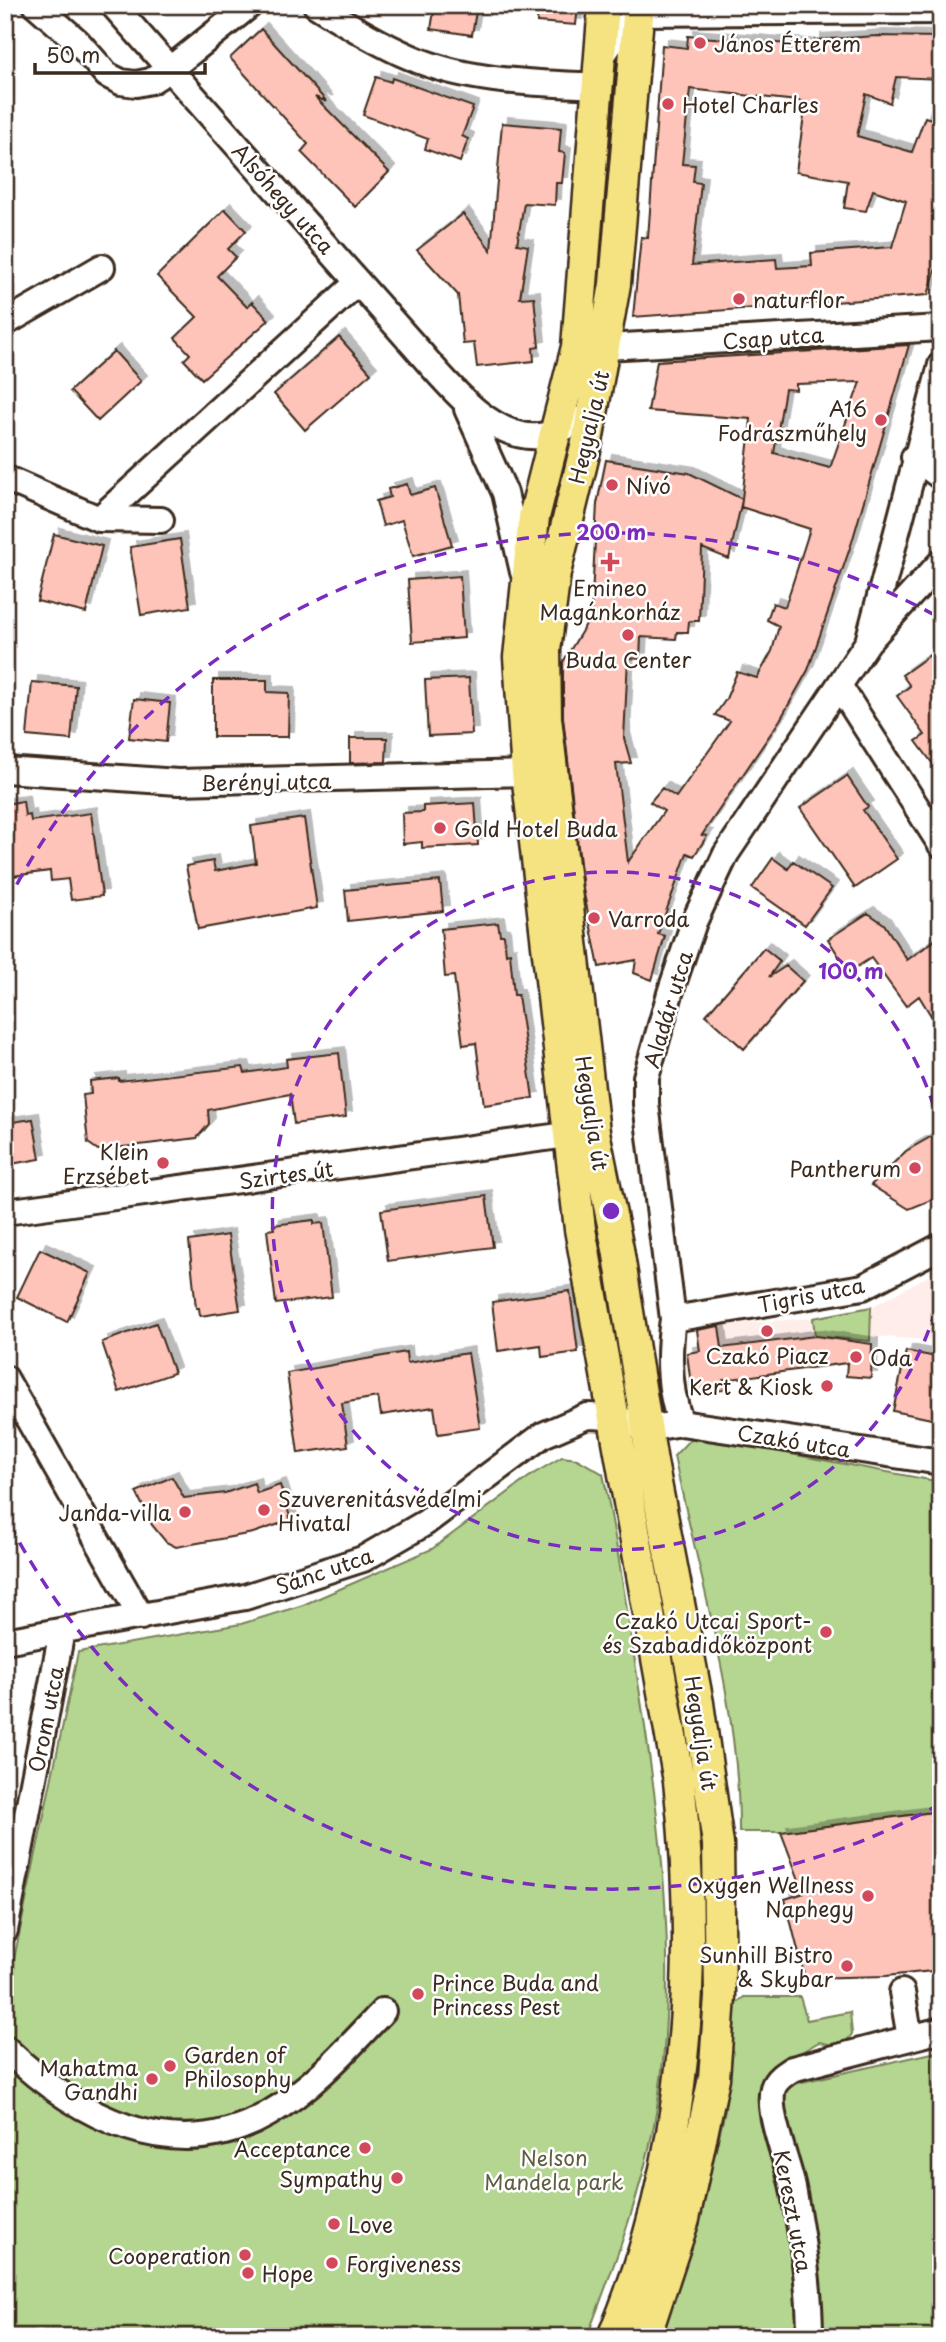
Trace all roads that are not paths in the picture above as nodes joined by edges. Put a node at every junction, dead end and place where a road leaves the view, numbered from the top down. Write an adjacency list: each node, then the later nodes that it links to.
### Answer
1 (36, 5): 8 (street)
2 (114, 5): 8 (street, Alsóhegy utca)
3 (250, 5): 8 (street)
4 (316, 5): 9 (street)
5 (604, 5): 9 (main road, Hegyalja út)
6 (638, 9): 7 (street); 9 (street); 14 (main road, Hegyalja út)
7 (941, 11)
8 (170, 69): 11 (street, Alsóhegy utca)
9 (600, 72): 18 (main road, Hegyalja út)
10 (102, 267): 12 (street)
11 (358, 282): 16 (street, Alsóhegy utca); 22 (street)
12 (5, 323)
13 (941, 328): 14 (street, Csap utca)
14 (606, 347): 17 (main road, Hegyalja út)
15 (941, 365): 19 (street, Aladár utca)
16 (455, 391): 18 (street, Alsóhegy utca); 25 (street, Alsóhegy utca)
17 (593, 412): 18 (street, Alsóhegy utca); 38 (main road, Hegyalja út)
18 (555, 432): 25 (main road, Hegyalja út)
19 (914, 457): 20 (street); 26 (street, Aladár utca)
20 (941, 477)
21 (5, 478): 22 (street)
22 (99, 519): 23 (street)
23 (161, 520)
24 (941, 562): 26 (street, Aladár utca)
25 (525, 583): 29 (main road, Hegyalja út)
26 (868, 642): 27 (street, Aladár utca)
27 (840, 687): 30 (street); 34 (street, Aladár utca)
28 (5, 771): 29 (street, Berényi utca)
29 (527, 773): 31 (main road, Hegyalja út)
30 (941, 845)
31 (567, 1135): 32 (street, Szirtes út); 36 (main road, Hegyalja út)
32 (5, 1212)
33 (941, 1246): 34 (street, Tigris utca)
34 (673, 1319): 37 (street, Aladár utca)
35 (5, 1378): 40 (street)
36 (613, 1417): 38 (street, Sánc utca); 40 (street, Sánc utca); 49 (main road, Hegyalja út)
37 (681, 1423): 38 (street, Czakó utca); 39 (street, Czakó utca)
38 (647, 1429): 50 (main road, Hegyalja út)
39 (941, 1462)
40 (141, 1617): 41 (street, Sánc utca)
41 (62, 1631): 42 (street, Sánc utca); 43 (street, Orom utca)
42 (5, 1641)
43 (5, 1930)
44 (902, 1993): 47 (street)
45 (383, 2011): 48 (street)
46 (941, 2030): 47 (street)
47 (910, 2038): 51 (street, Kereszt utca)
48 (5, 2048)
49 (613, 2337)
50 (645, 2337)
51 (810, 2337)

